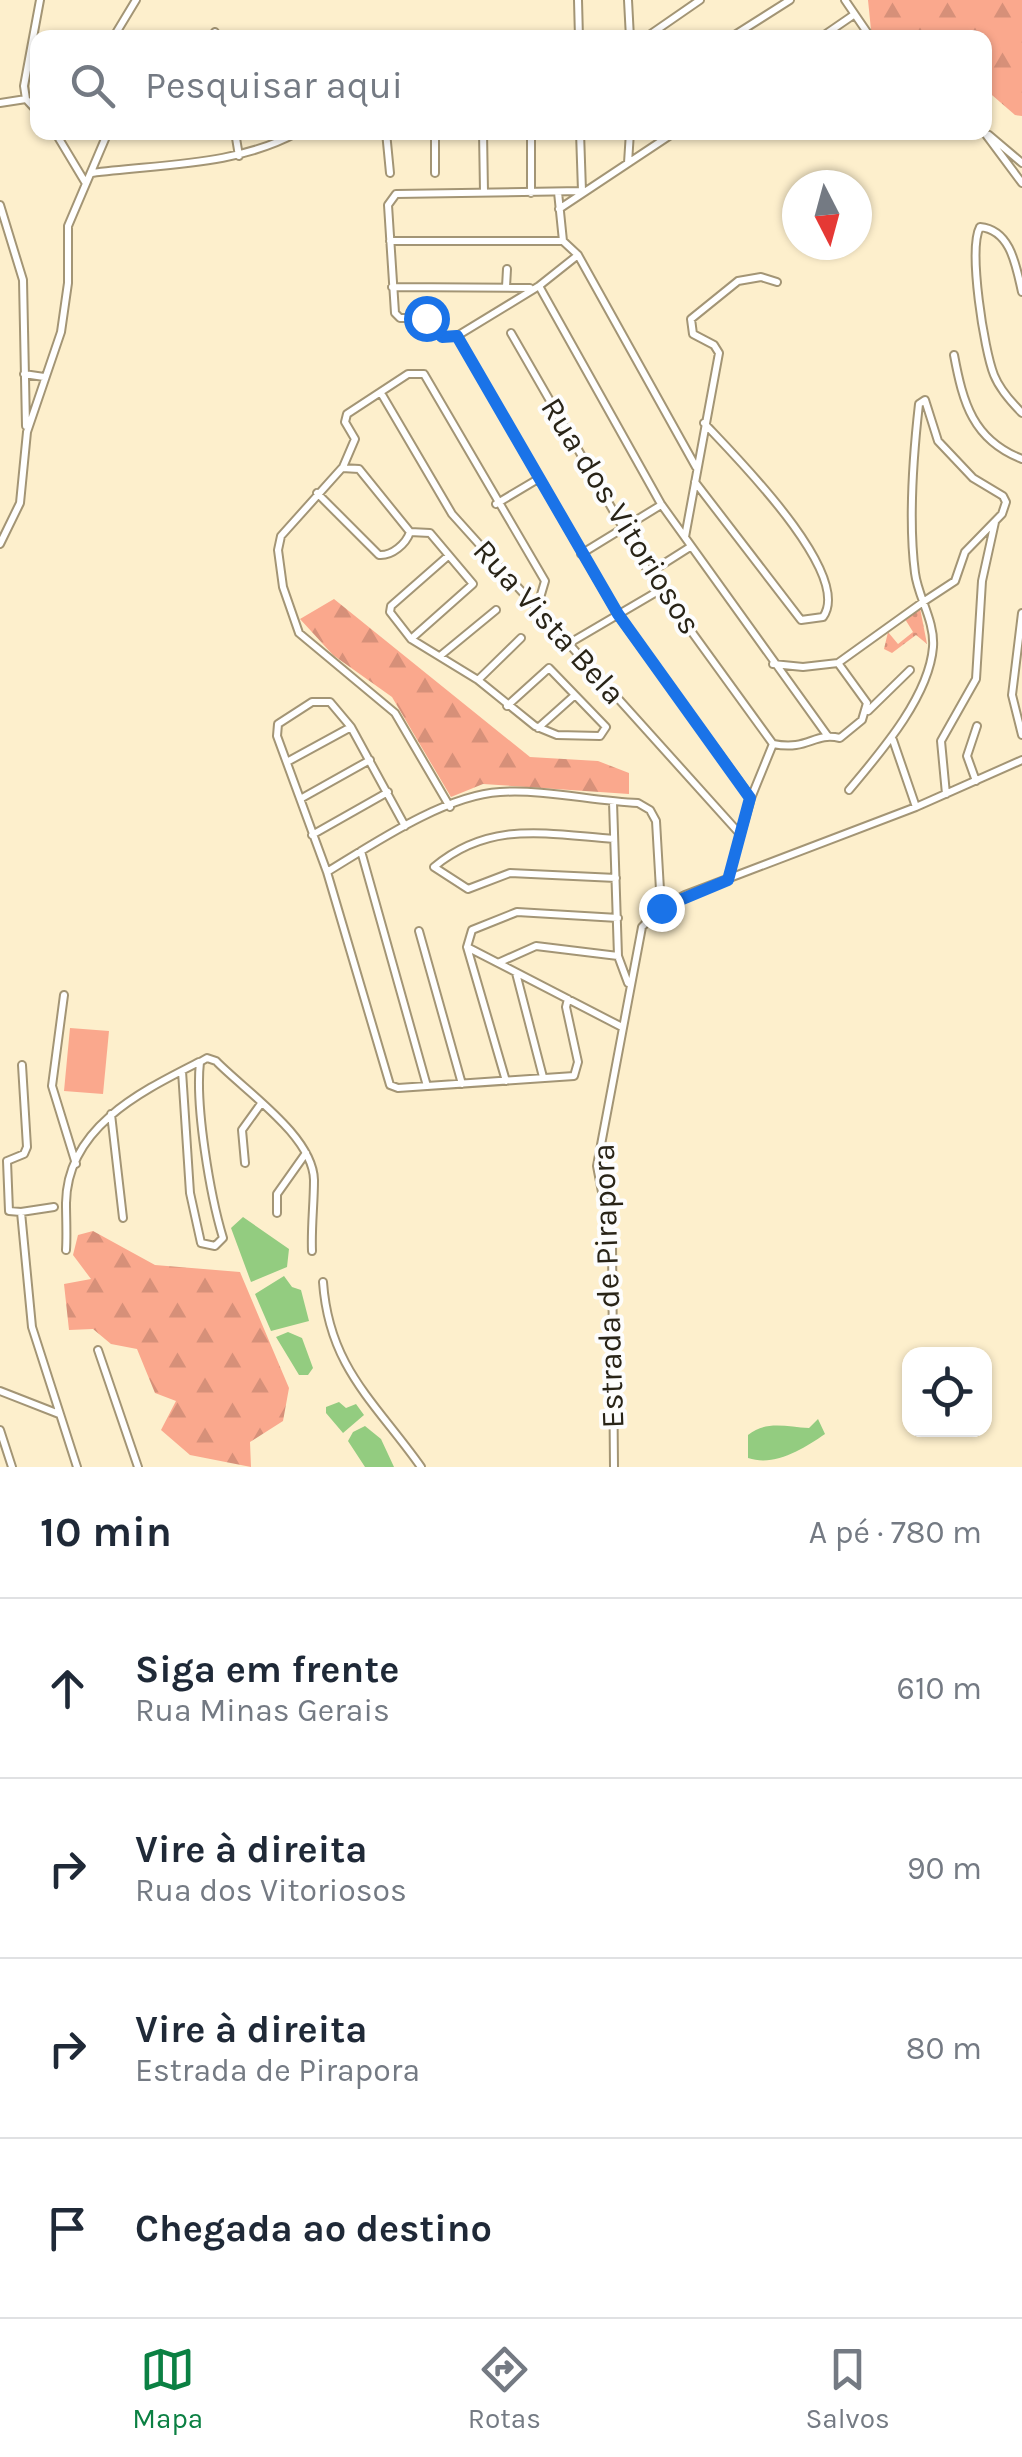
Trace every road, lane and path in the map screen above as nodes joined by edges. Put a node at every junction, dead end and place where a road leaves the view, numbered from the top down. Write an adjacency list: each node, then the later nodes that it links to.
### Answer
1 (40, 0): 9 (street)
2 (136, 0): 10 (street)
3 (578, 0): 11 (street)
4 (628, 0): 12 (street)
5 (700, 0): 13 (street)
6 (790, 0): 14 (street)
7 (845, 0): 8 (street)
8 (852, 16): 15 (street); 16 (street)
9 (36, 30)
10 (118, 30)
11 (579, 30)
12 (630, 30)
13 (656, 30)
14 (743, 30)
15 (832, 30)
16 (864, 30)
17 (30, 71): 18 (street)
18 (26, 100): 19 (street); 20 (street)
19 (0, 103)
20 (30, 104)
21 (992, 137): 35 (street)
22 (60, 140): 43 (street)
23 (105, 140): 40 (street)
24 (236, 140): 36 (street)
25 (283, 140): 36 (street)
26 (387, 140): 41 (street)
27 (435, 140): 39 (street)
28 (483, 140): 44 (street)
29 (530, 140): 46 (street)
30 (580, 140): 47 (street)
31 (630, 140): 38 (street)
32 (662, 140): 38 (street)
33 (990, 140): 42 (street)
34 (1022, 149): 35 (street)
35 (1011, 150): 37 (street)
36 (239, 156): 40 (street)
37 (1022, 163)
38 (628, 164): 47 (street)
39 (435, 172)
40 (91, 173): 43 (street)
41 (390, 173)
42 (1022, 183)
43 (85, 184): 63 (street)
44 (484, 192): 46 (street); 50 (street)
45 (558, 192): 46 (street); 47 (street); 49 (street)
46 (531, 193)
47 (582, 193): 49 (street)
48 (0, 205): 62 (street)
49 (559, 209): 51 (street)
50 (390, 240): 51 (street); 55 (street)
51 (563, 241): 52 (street)
52 (578, 255): 56 (street); 69 (street)
53 (507, 269): 57 (street)
54 (777, 282): 66 (street)
55 (392, 287): 57 (street); 60 (street)
56 (536, 287): 57 (street); 60 (street); 75 (street)
57 (506, 288)
58 (1022, 292): 65 (street)
59 (511, 333): 77 (street, Rua dos Vitoriosos)
60 (457, 336): 71 (street)
61 (954, 355): 68 (street)
62 (24, 374): 63 (street); 67 (street)
63 (44, 377): 67 (street)
64 (381, 393): 70 (street); 74 (street); 87 (street, Rua Vista Bela)
65 (1022, 413)
66 (704, 423): 69 (street); 72 (street)
67 (26, 432): 80 (street)
68 (1022, 459)
69 (696, 467): 72 (street)
70 (342, 468): 73 (street); 78 (street)
71 (538, 479): 74 (street); 82 (street)
72 (694, 482): 79 (street)
73 (317, 493): 78 (street); 119 (street)
74 (496, 504): 87 (street)
75 (661, 504): 77 (street); 79 (street)
76 (994, 522): 86 (street); 86 (street); 115 (street)
77 (621, 528): 82 (street); 84 (street, Rua dos Vitoriosos)
78 (410, 532): 83 (street)
79 (685, 538): 81 (street)
80 (0, 544)
81 (690, 546): 84 (street); 96 (street)
82 (581, 554): 90 (street)
83 (448, 556): 92 (street); 92 (street)
84 (649, 573): 85 (street, Rua dos Vitoriosos)
85 (660, 590): 90 (street); 108 (street, Rua dos Vitoriosos)
86 (923, 602): 95 (street); 107 (street)
87 (537, 608): 93 (street, Rua Vista Bela)
88 (496, 610): 94 (street)
89 (1022, 613): 106 (street)
90 (618, 614): 93 (street); 117 (street)
91 (521, 638): 98 (street)
92 (411, 639): 94 (street)
93 (568, 644): 122 (street, Rua Vista Bela)
94 (440, 656): 98 (street)
95 (838, 663): 96 (street); 101 (street)
96 (773, 664): 105 (street)
97 (910, 670): 101 (street)
98 (478, 680): 100 (street)
99 (575, 695): 100 (street); 104 (street); 104 (street)
100 (506, 706): 104 (street)
101 (868, 711): 105 (street)
102 (351, 726): 109 (street); 111 (street); 111 (street)
103 (977, 726): 112 (street)
104 (538, 728)
105 (827, 735): 108 (street)
106 (1022, 735)
107 (892, 740): 113 (street); 120 (street)
108 (773, 744): 117 (street)
109 (370, 760): 114 (street); 116 (street)
110 (1022, 760): 112 (street)
111 (288, 762): 116 (street)
112 (976, 782): 115 (street)
113 (849, 790)
114 (388, 792): 121 (street); 123 (street)
115 (946, 794): 120 (street)
116 (302, 798): 123 (street)
117 (750, 798): 122 (street)
118 (613, 802): 119 (street); 124 (street); 129 (street)
119 (450, 807): 121 (street)
120 (916, 808): 128 (street)
121 (405, 826): 125 (street)
122 (740, 834): 128 (street)
123 (312, 835): 126 (street)
124 (614, 839): 127 (street); 127 (street)
125 (361, 852): 126 (street); 146 (street)
126 (326, 872): 146 (street)
127 (616, 878): 130 (street)
128 (728, 880): 129 (street)
129 (661, 908): 136 (street, Estrada de Pirapora)
130 (618, 918): 132 (street); 133 (street)
131 (419, 931): 145 (street)
132 (467, 947): 134 (street); 144 (street)
133 (618, 956): 134 (street); 136 (street)
134 (500, 962): 135 (street)
135 (516, 972): 138 (street); 143 (street)
136 (629, 984): 139 (street, Estrada de Pirapora)
137 (64, 995): 152 (street)
138 (568, 999): 139 (street); 143 (street)
139 (620, 1026): 168 (street, Estrada de Pirapora)
140 (200, 1062): 142 (street); 142 (street); 147 (street)
141 (22, 1065): 150 (street)
142 (182, 1071): 148 (street)
143 (543, 1077): 144 (street)
144 (506, 1080): 145 (street)
145 (462, 1084): 146 (street)
146 (427, 1086)
147 (260, 1104): 149 (street); 151 (street)
148 (111, 1113): 152 (street); 156 (street)
149 (306, 1152): 155 (street); 158 (street)
150 (4, 1160): 154 (street)
151 (245, 1163)
152 (76, 1165): 153 (street)
153 (61, 1206): 154 (street); 157 (street)
154 (21, 1212): 162 (street)
155 (277, 1213)
156 (123, 1218)
157 (66, 1250)
158 (312, 1251)
159 (323, 1282): 167 (street)
160 (98, 1350): 166 (street)
161 (0, 1391): 162 (street)
162 (59, 1414): 165 (street)
163 (0, 1430): 164 (street)
164 (12, 1467)
165 (77, 1467)
166 (138, 1467)
167 (421, 1467)
168 (614, 1467)

